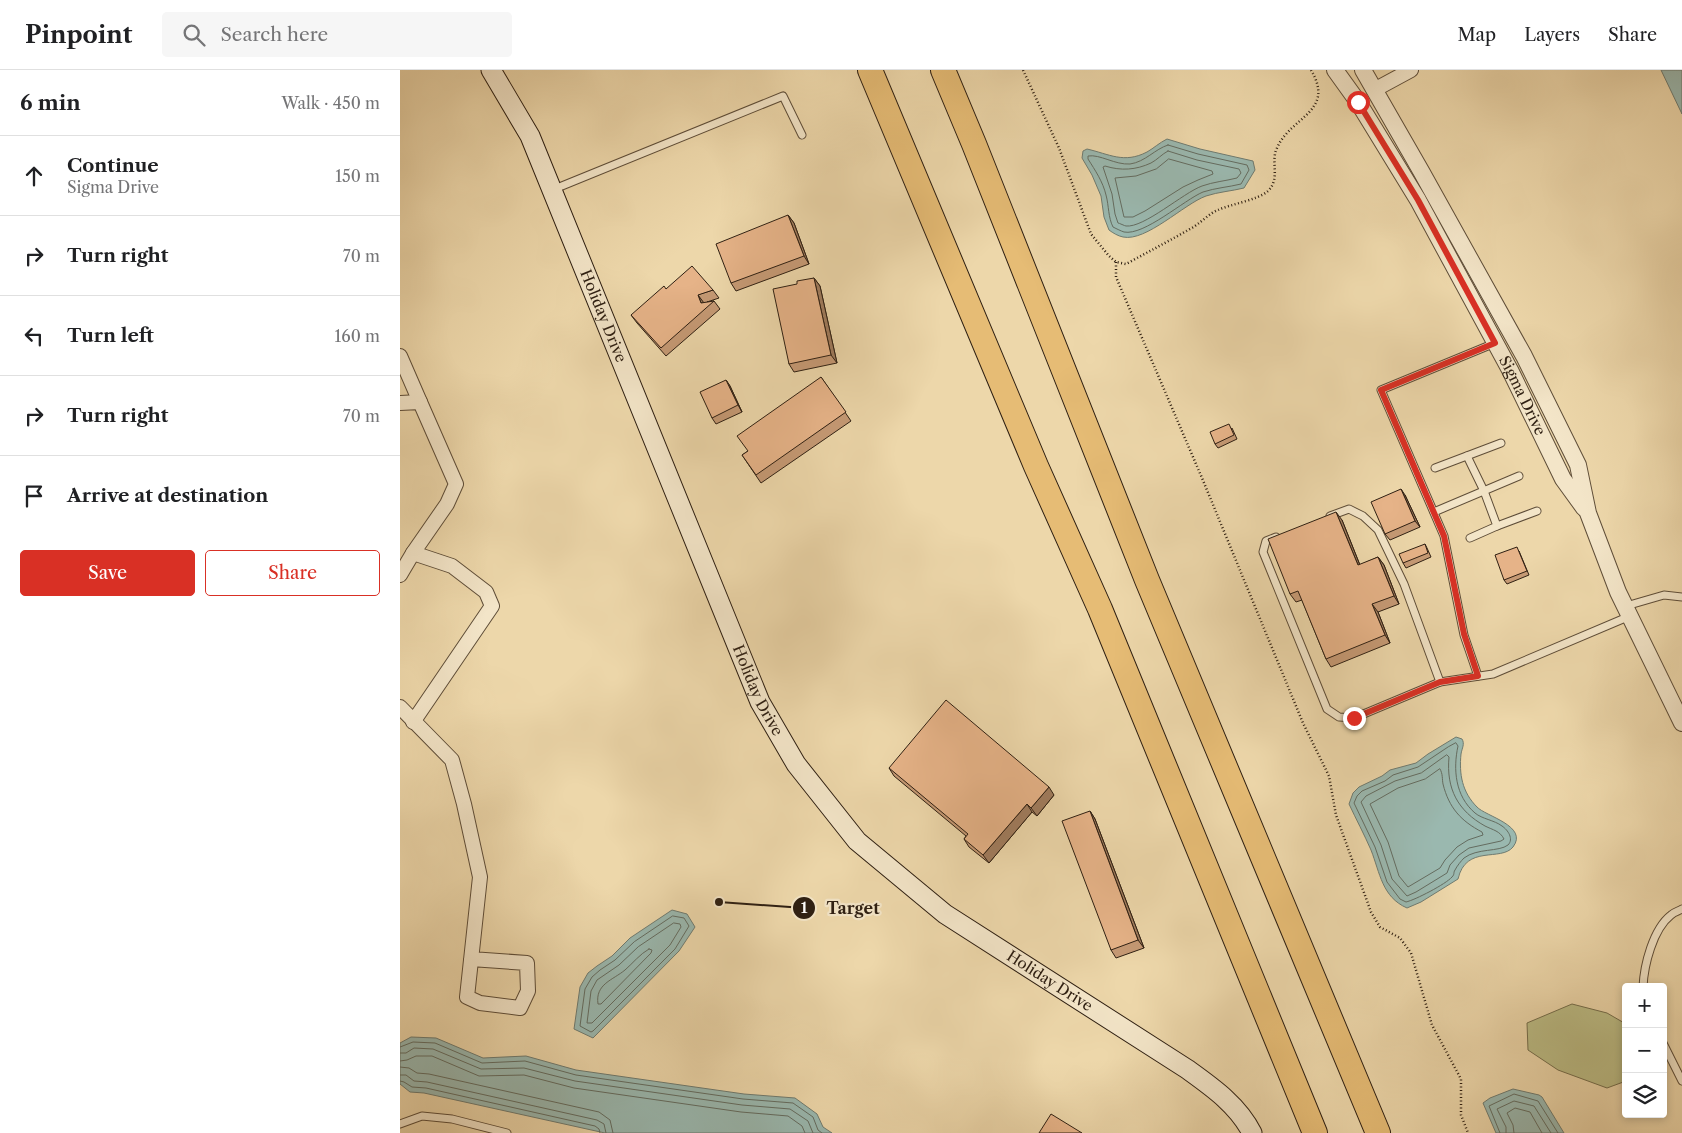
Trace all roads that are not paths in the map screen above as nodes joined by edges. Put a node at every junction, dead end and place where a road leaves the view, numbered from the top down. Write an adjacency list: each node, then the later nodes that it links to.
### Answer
1 (491, 70): 10 (main road, Holiday Drive)
2 (870, 70): 44 (highway)
3 (942, 70): 45 (highway)
4 (1335, 70): 8 (street, Sigma Drive)
5 (1363, 70): 7 (street, Sigma Drive)
6 (1411, 70): 7 (street)
7 (1374, 90): 8 (street); 22 (street, Sigma Drive)
8 (1358, 102): 11 (street, Sigma Drive)
9 (802, 135): 10 (lane)
10 (552, 191): 43 (main road, Holiday Drive)
11 (1495, 343): 21 (lane); 22 (street, Sigma Drive)
12 (400, 356): 13 (street)
13 (420, 402): 14 (street); 27 (street)
14 (400, 403)
15 (1501, 443): 16 (lane)
16 (1467, 456): 17 (lane); 19 (lane)
17 (1435, 468)
18 (1519, 476): 19 (lane)
19 (1484, 491): 21 (lane); 24 (lane)
20 (1536, 511): 24 (lane)
21 (1434, 512): 31 (lane)
22 (1588, 513): 30 (street, Sigma Drive)
23 (1321, 519): 32 (lane)
24 (1497, 526): 26 (lane)
25 (1285, 534): 32 (lane)
26 (1470, 538)
27 (414, 554): 28 (street); 34 (street)
28 (400, 575)
29 (1682, 597): 30 (lane)
30 (1628, 611): 31 (lane); 35 (street, Sigma Drive)
31 (1478, 676): 32 (lane)
32 (1440, 682)
33 (400, 707): 34 (street)
34 (413, 722): 37 (street)
35 (1682, 723)
36 (1682, 909): 38 (lane)
37 (471, 959): 37 (street)
38 (1643, 983)
39 (1667, 1051): 40 (lane)
40 (1681, 1078)
41 (400, 1124): 42 (lane)
42 (508, 1133)
43 (1252, 1133)
44 (1315, 1133)
45 (1378, 1133)

